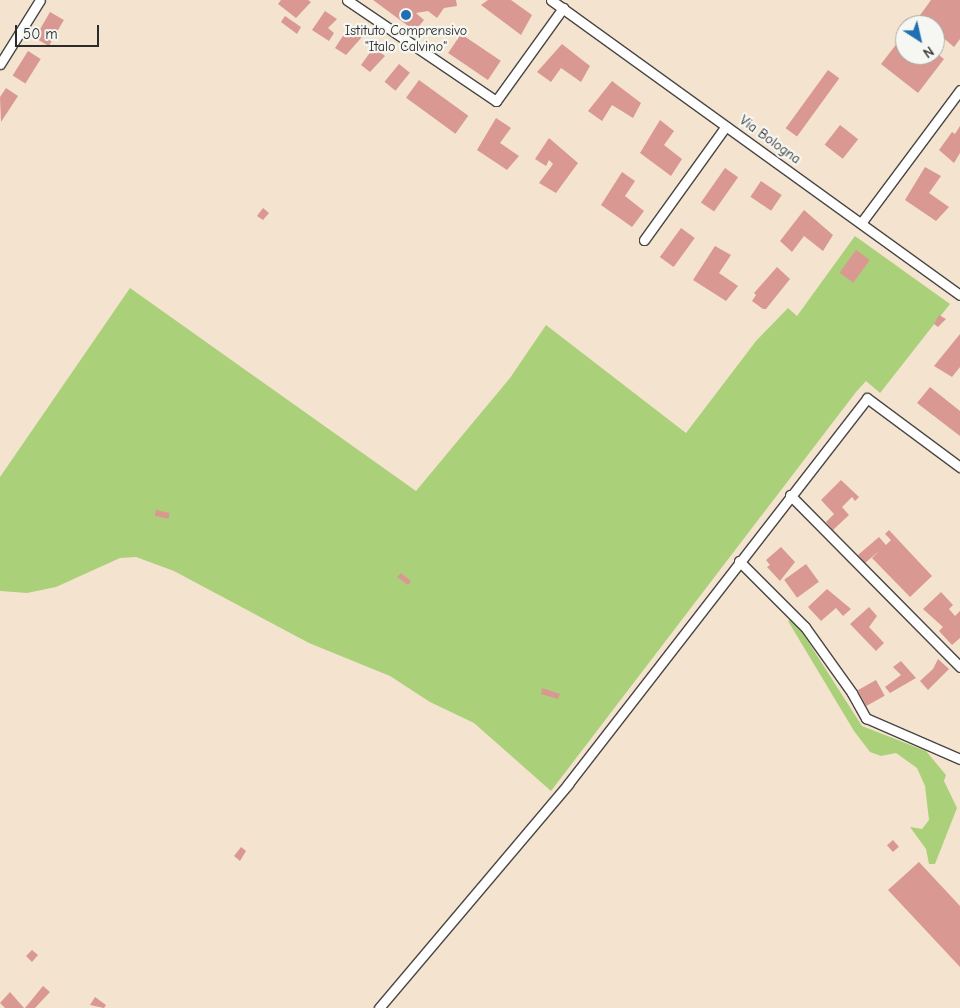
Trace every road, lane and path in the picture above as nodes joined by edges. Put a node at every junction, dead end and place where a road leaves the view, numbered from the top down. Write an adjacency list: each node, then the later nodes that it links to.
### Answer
1 (40, 0): 5 (street)
2 (348, 0): 4 (street)
3 (551, 0): 4 (street, Via Bologna)
4 (563, 8): 7 (street, Via Bologna)
5 (0, 64)
6 (960, 90): 8 (street)
7 (726, 126): 8 (street, Via Bologna); 9 (street)
8 (861, 223): 10 (street, Via Bologna)
9 (644, 240)
10 (960, 295)
11 (960, 467): 12 (street)
12 (790, 495): 13 (street); 14 (street)
13 (739, 561): 15 (street); 16 (street)
14 (960, 667)
15 (960, 759)
16 (379, 1008)

